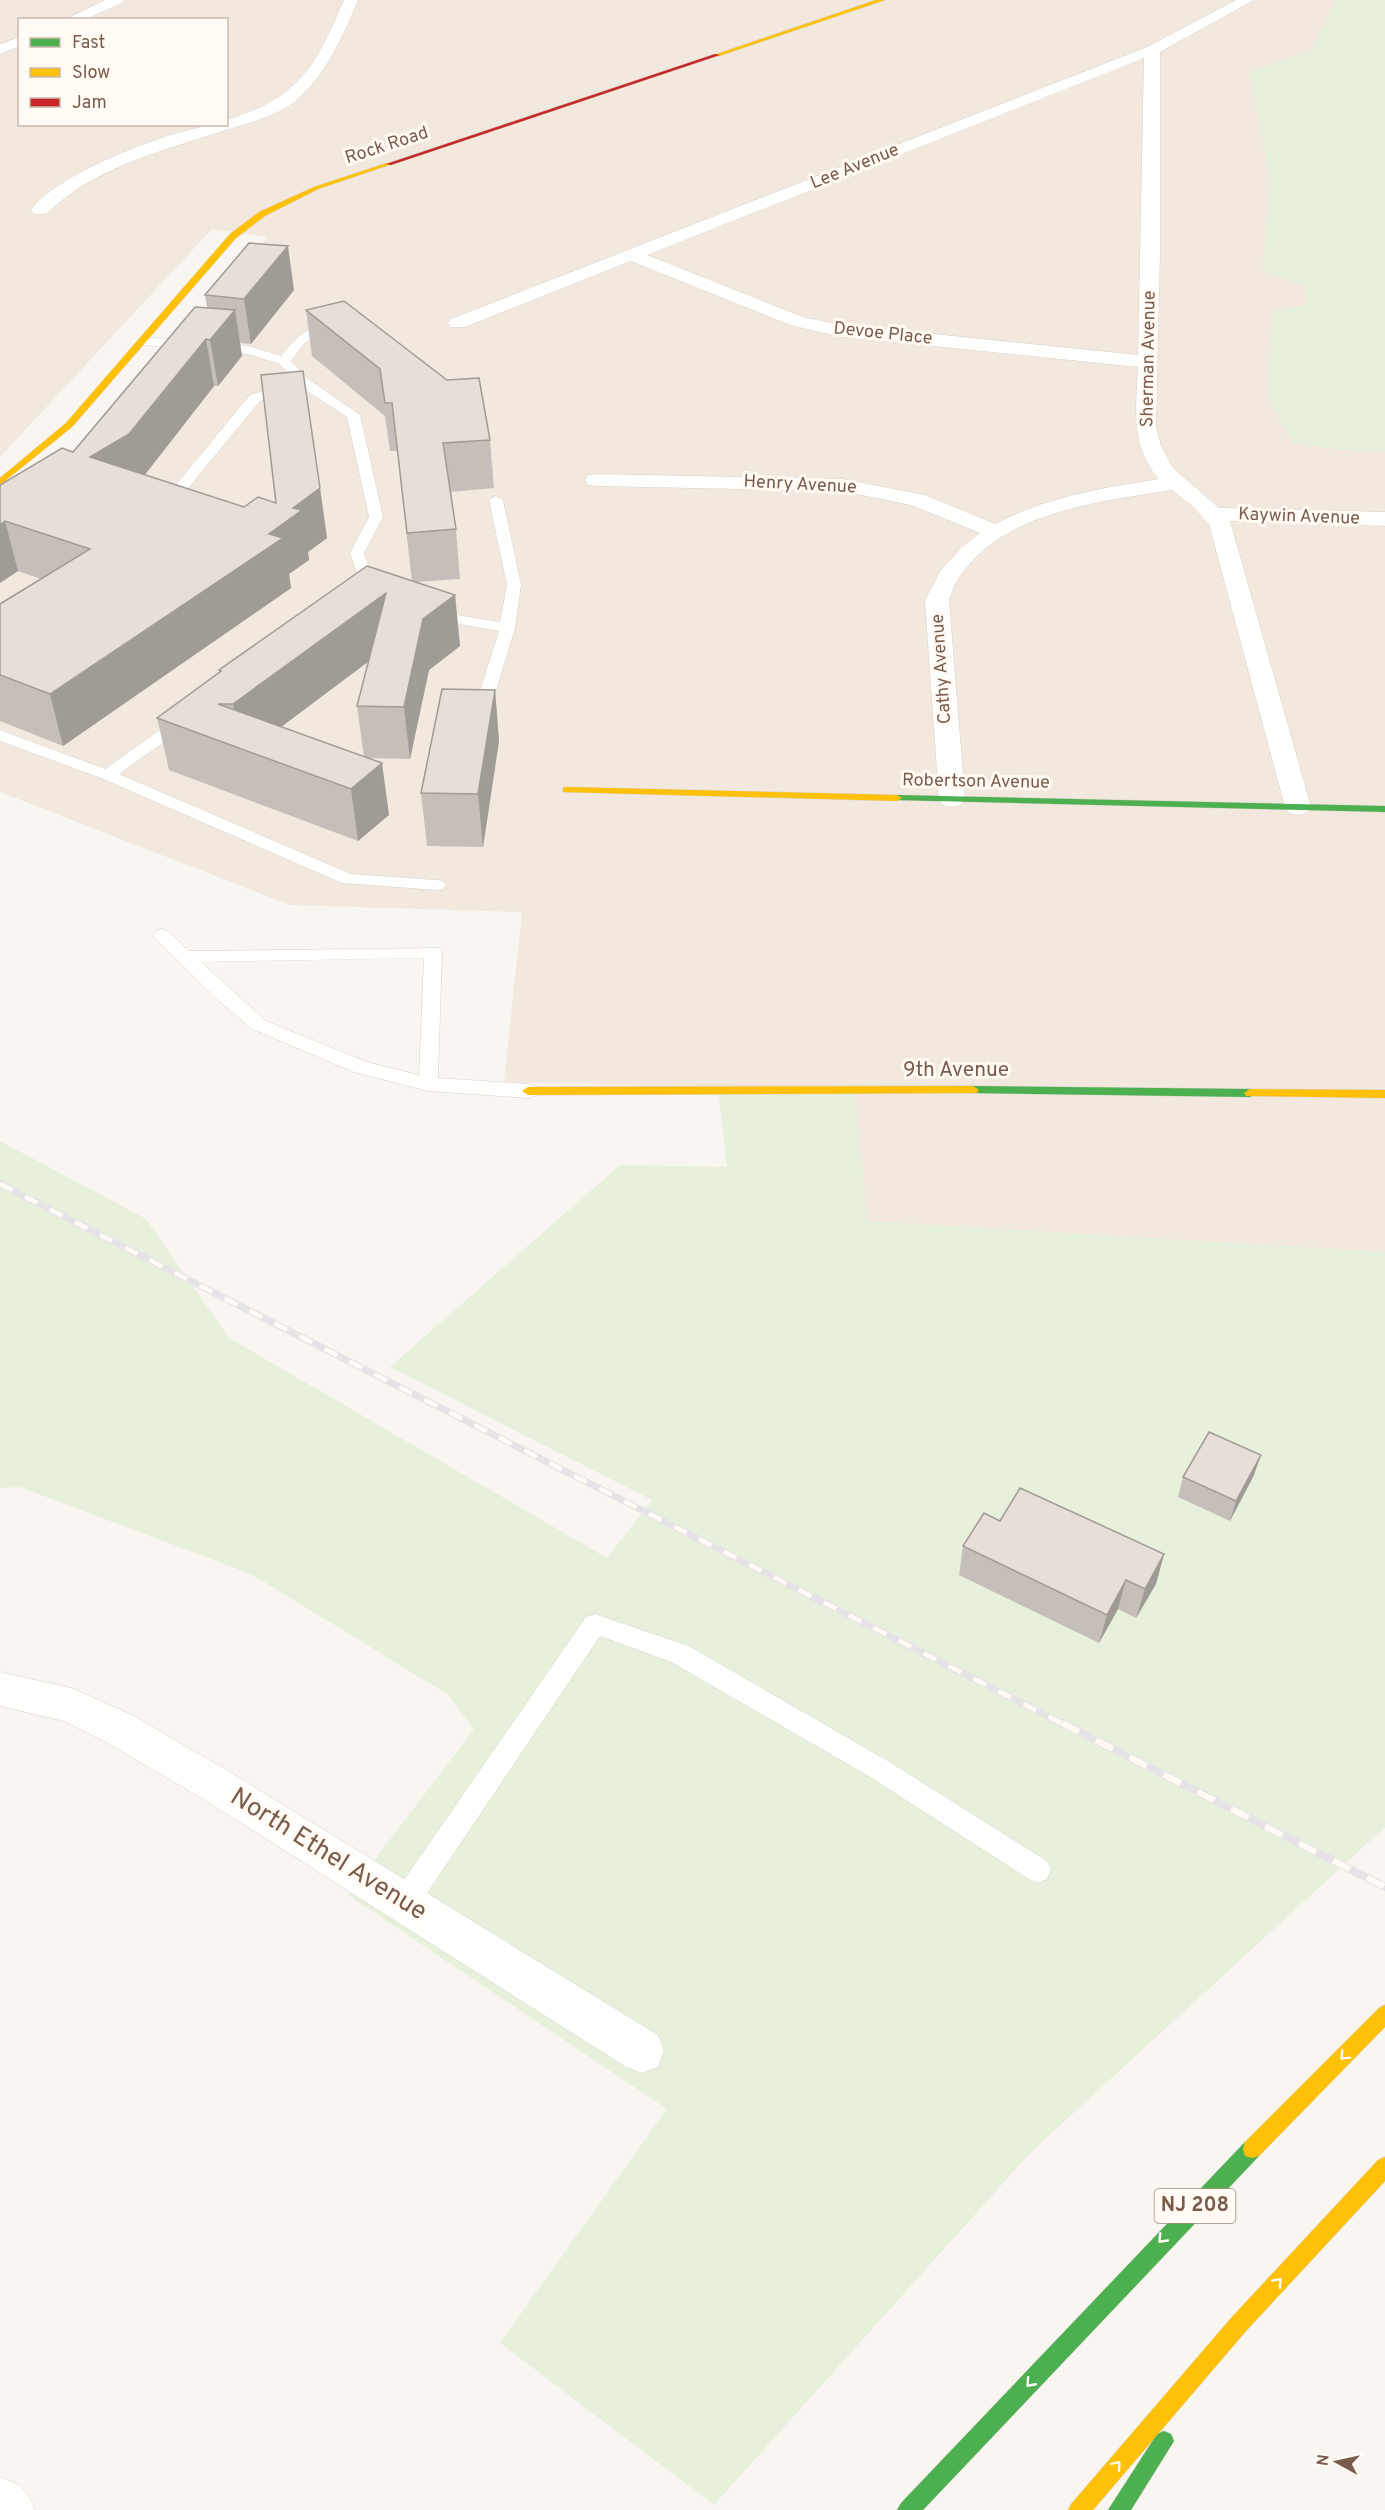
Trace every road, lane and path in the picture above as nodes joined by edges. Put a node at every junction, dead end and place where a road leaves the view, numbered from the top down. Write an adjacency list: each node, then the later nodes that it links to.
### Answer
1 (117, 0): 5 (street)
2 (351, 0): 9 (street)
3 (882, 0): 15 (main road, Rock Road)
4 (1247, 0): 8 (street, Lee Avenue)
5 (76, 18)
6 (18, 43): 7 (street)
7 (0, 49)
8 (1152, 50): 12 (street, Lee Avenue); 17 (street, Sherman Avenue)
9 (228, 124)
10 (222, 126): 11 (street)
11 (40, 210)
12 (631, 255): 13 (street, Lee Avenue); 17 (street, Devoe Place)
13 (458, 323)
14 (350, 330): 16 (lane)
15 (142, 341): 16 (lane); 20 (main road, Rock Road)
16 (284, 361): 18 (lane)
17 (1148, 362): 21 (street, Sherman Avenue)
18 (303, 382): 23 (lane); 27 (lane)
19 (596, 480): 26 (street, Henry Avenue)
20 (0, 482)
21 (1174, 483): 24 (street, Sherman Avenue); 26 (street, Cathy Avenue)
22 (496, 500): 29 (lane)
23 (192, 507)
24 (1214, 514): 25 (street, Kaywin Avenue); 36 (street, Sherman Avenue)
25 (1385, 519)
26 (997, 532): 35 (street, Cathy Avenue)
27 (351, 601)
28 (420, 608): 29 (lane)
29 (507, 628): 30 (lane)
30 (482, 710)
31 (192, 715): 33 (lane)
32 (0, 735): 33 (lane)
33 (107, 775): 38 (lane)
34 (567, 790): 35 (main road, Robertson Avenue)
35 (952, 799): 36 (main road, Robertson Avenue)
36 (1298, 807): 37 (main road, Robertson Avenue)
37 (1385, 809)
38 (437, 885)
39 (162, 935): 40 (lane)
40 (186, 957): 41 (lane); 41 (lane)
41 (428, 1084): 42 (lane)
42 (528, 1091): 43 (main road, 9th Avenue)
43 (1385, 1094)
44 (0, 1689): 46 (street, North Ethel Avenue)
45 (1038, 1870): 46 (lane)
46 (405, 1902): 48 (street, North Ethel Avenue)
47 (1385, 2014): 51 (main road, NJ 208, one-way to 51)
48 (642, 2051)
49 (1385, 2167): 50 (main road, one-way to 49)
50 (1239, 2324): 52 (main road); 58 (main road, one-way to 50)
51 (1010, 2404): 56 (main road); 57 (main road, NJ 208)
52 (1182, 2412)
53 (1170, 2432): 59 (main road)
54 (0, 2503): 55 (street)
55 (9, 2510)
56 (909, 2510)
57 (922, 2510)
58 (1079, 2510)
59 (1119, 2510)

